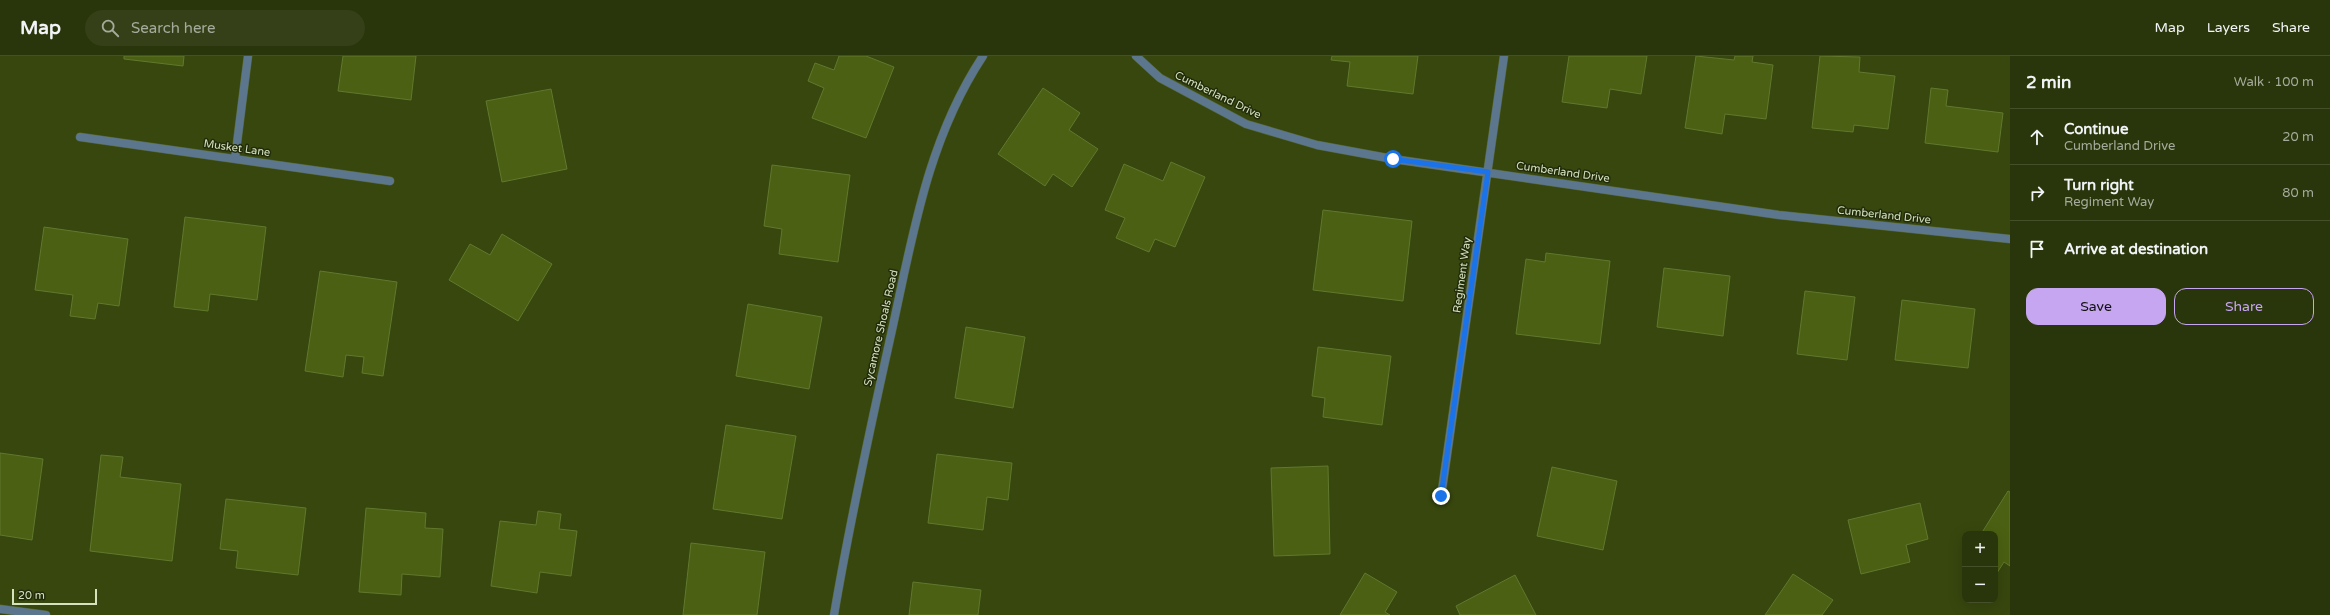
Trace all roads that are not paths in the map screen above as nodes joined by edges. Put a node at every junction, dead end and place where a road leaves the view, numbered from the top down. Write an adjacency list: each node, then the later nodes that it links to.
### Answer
1 (248, 56): 6 (street)
2 (983, 56): 13 (street, Sycamore Shoals Road)
3 (1136, 56): 7 (street, Cumberland Drive)
4 (1504, 56): 7 (street, Regiment Way)
5 (80, 137): 6 (street, Musket Lane)
6 (235, 159): 8 (street, Musket Lane)
7 (1488, 172): 9 (street, Cumberland Drive); 10 (street, Regiment Way)
8 (390, 181)
9 (2010, 239)
10 (1441, 496)
11 (0, 609): 12 (street)
12 (46, 615)
13 (834, 615)

